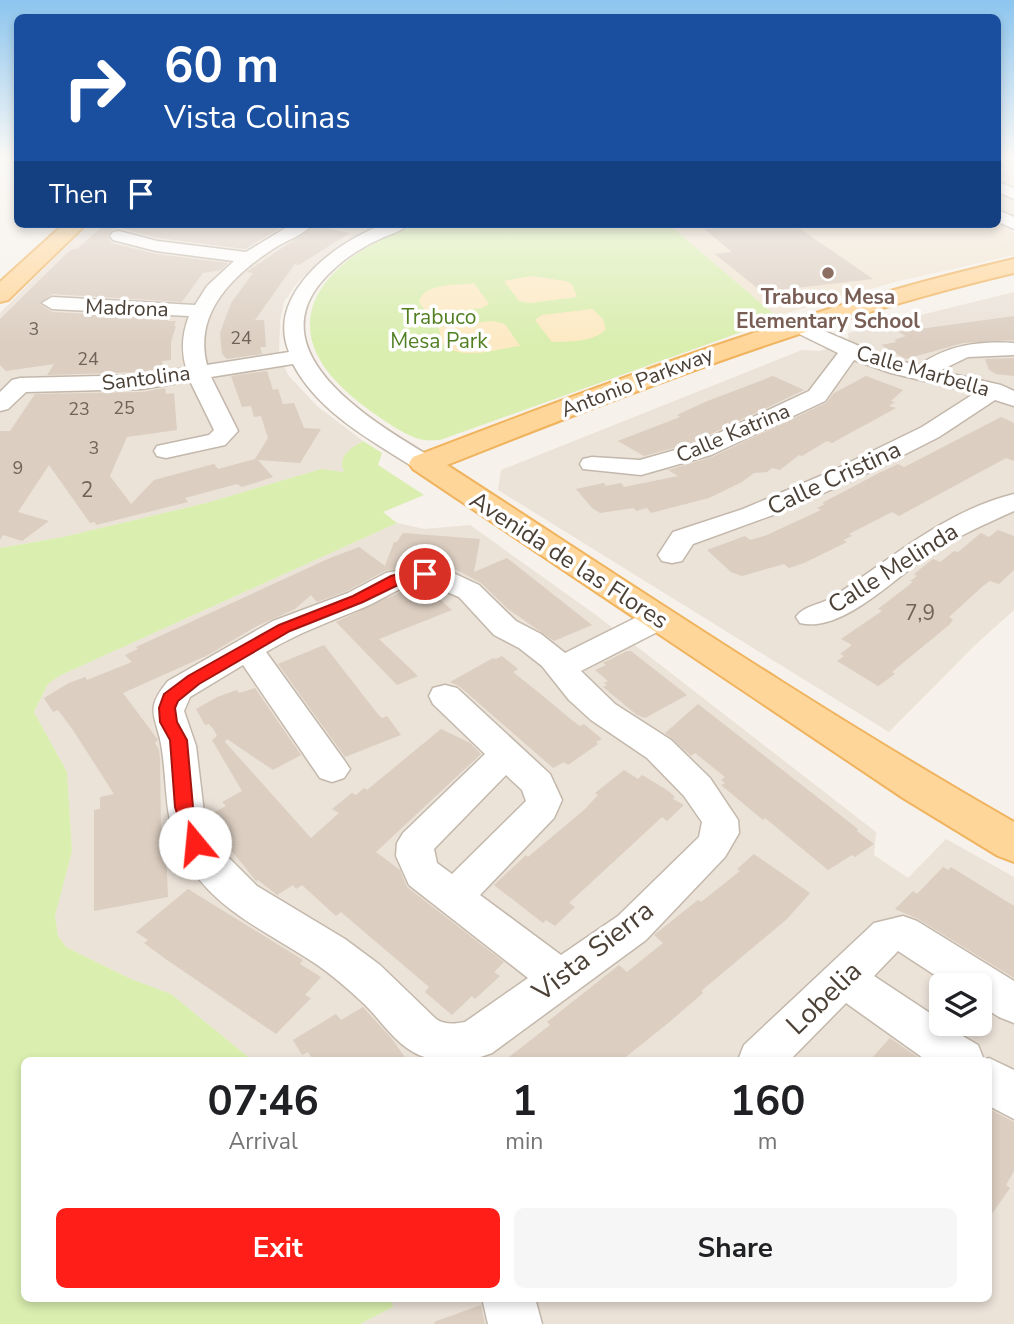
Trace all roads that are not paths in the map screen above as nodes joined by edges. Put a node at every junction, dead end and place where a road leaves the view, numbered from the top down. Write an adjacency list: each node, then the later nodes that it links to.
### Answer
1 (72, 228): 8 (main road)
2 (299, 228): 5 (street)
3 (389, 228): 14 (street, Avenida de las Flores)
4 (118, 236): 5 (street)
5 (249, 258): 10 (street)
6 (1014, 266): 11 (main road, Antonio Parkway)
7 (1014, 277): 11 (main road, Antonio Parkway)
8 (0, 295)
9 (52, 303): 10 (street, Madrona)
10 (202, 311): 15 (street)
11 (803, 329): 13 (street, Calle Marbella); 21 (main road, Antonio Parkway)
12 (1014, 349): 16 (street)
13 (850, 351): 16 (street, Calle Marbella); 20 (street, Calle Katrina)
14 (298, 357): 15 (street, Santolina); 21 (street, Avenida de las Flores)
15 (198, 372): 18 (street, Santolina); 19 (street)
16 (922, 373): 17 (street, Calle Marbella)
17 (1004, 394): 23 (street, Calle Cristina)
18 (0, 404)
19 (166, 451)
20 (592, 464)
21 (433, 469): 24 (main road, Avenida de las Flores)
22 (1014, 502): 25 (street, Calle Melinda)
23 (672, 555)
24 (652, 615): 27 (street); 31 (main road, Avenida de las Flores)
25 (811, 617)
26 (248, 649): 27 (street); 30 (street); 33 (street, Vista Sierra)
27 (558, 664): 33 (street, Vista Sierra)
28 (444, 696): 29 (street)
29 (506, 754): 32 (street); 32 (street)
30 (331, 769)
31 (1014, 844)
32 (454, 897): 33 (street)
33 (562, 979)
34 (845, 979): 35 (street, Lobelia); 36 (street, Lobelia); 37 (street)
35 (1014, 1004)
36 (763, 1057)
37 (958, 1057)
38 (992, 1081): 39 (street)
39 (1014, 1097)
40 (509, 1302): 41 (street)
41 (515, 1324)

